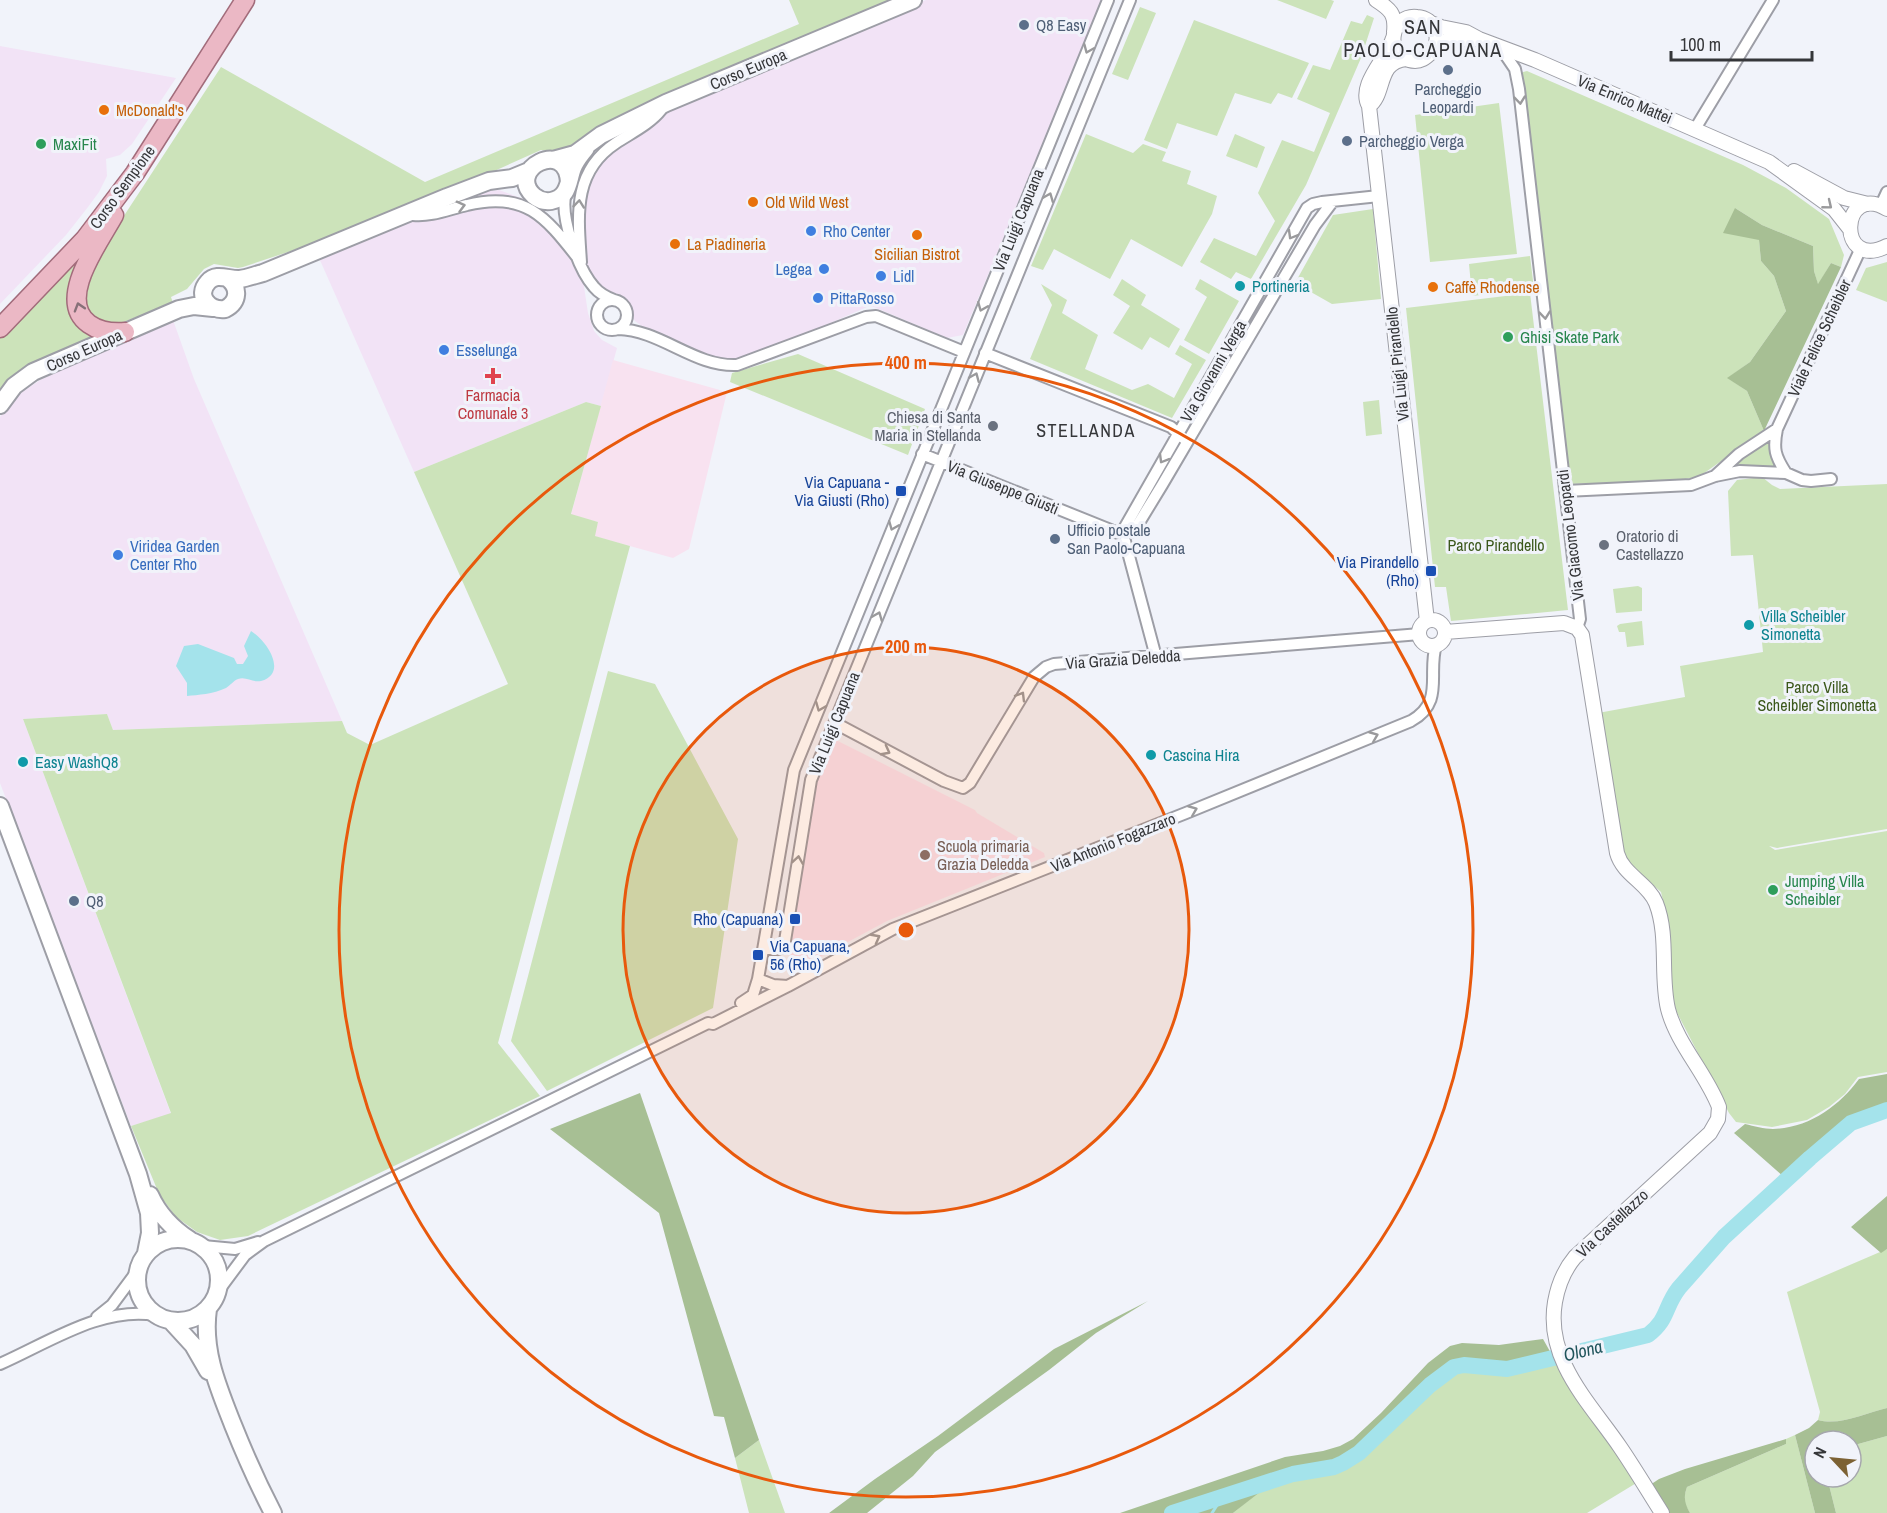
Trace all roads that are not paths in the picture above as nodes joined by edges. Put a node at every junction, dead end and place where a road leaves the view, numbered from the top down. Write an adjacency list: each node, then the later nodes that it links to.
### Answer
1 (245, 0): 25 (main road, Corso Sempione)
2 (913, 0): 18 (main road, Corso Europa)
3 (1108, 0): 9 (street, Via Luigi Capuana)
4 (1130, 0): 10 (street, Via Luigi Capuana)
5 (1377, 0): 7 (street); 11 (street)
6 (1773, 0): 20 (street)
7 (1411, 17): 8 (street); 11 (street)
8 (1431, 23): 12 (street, Via Enrico Mattei); 14 (street)
9 (1097, 28): 10 (street); 16 (street, Via Luigi Capuana, one-way to 16)
10 (1117, 32): 17 (street, Via Luigi Capuana)
11 (1394, 35): 15 (street); 19 (street, Via Luigi Pirandello)
12 (1479, 39): 13 (street, Via Enrico Mattei); 14 (street, Via Enrico Mattei)
13 (1500, 47): 20 (street, Via Enrico Mattei); 64 (street, Via Giacomo Leopardi, one-way to 64)
14 (1433, 51): 15 (street)
15 (1406, 59): 19 (street)
16 (1070, 91): 17 (street); 53 (street, Via Luigi Capuana, one-way to 53)
17 (1089, 99): 54 (street, Via Luigi Capuana, one-way to 17)
18 (666, 104): 21 (main road, Corso Europa); 38 (street, one-way to 18)
19 (1369, 106): 30 (street, Via Luigi Pirandello)
20 (1695, 129): 23 (street, Via Enrico Mattei)
21 (588, 146): 22 (main road, Corso Europa); 27 (main road, Corso Europa)
22 (553, 160): 24 (main road); 27 (main road)
23 (1769, 162): 32 (street, Via Enrico Mattei); 34 (street, Via Enrico Mattei, one-way to 34)
24 (530, 171): 26 (main road); 29 (main road)
25 (135, 173): 49 (main road, Corso Sempione); 51 (main road, one-way to 25)
26 (481, 186): 29 (main road); 33 (main road)
27 (568, 186): 29 (main road); 35 (street)
28 (1887, 192): 32 (street)
29 (536, 196): 35 (street)
30 (1378, 196): 31 (street, Via Giovanni Verga); 66 (street, Via Luigi Pirandello)
31 (1333, 201): 57 (street, Via Giovanni Verga, one-way to 57); 58 (street, Via Giovanni Verga)
32 (1879, 206): 34 (street)
33 (404, 214): 38 (street, one-way to 38); 39 (main road)
34 (1849, 228): 37 (street, Via Enrico Mattei)
35 (568, 230): 38 (street)
36 (1887, 246): 37 (street)
37 (1861, 248): 56 (street, Viale Felice Scheibler)
38 (581, 262): 42 (street)
39 (266, 272): 40 (main road); 43 (main road)
40 (227, 278): 41 (main road); 43 (main road)
41 (207, 282): 45 (main road); 46 (main road, Corso Europa)
42 (590, 282): 44 (street); 48 (street)
43 (236, 299): 45 (main road)
44 (614, 300): 47 (street); 48 (street)
45 (213, 308): 46 (main road, Corso Europa)
46 (178, 309): 51 (main road, Corso Europa)
47 (626, 309): 50 (street); 52 (street)
48 (597, 318): 50 (street)
49 (0, 328)
50 (618, 328): 52 (street)
51 (125, 332): 55 (main road, Corso Europa)
52 (650, 334): 53 (street)
53 (964, 351): 54 (street); 59 (street, Via Luigi Capuana)
54 (985, 355): 57 (street); 60 (street, Via Luigi Capuana, one-way to 54)
55 (0, 405)
56 (1777, 429): 61 (street, Viale Felice Scheibler); 62 (street)
57 (1178, 433): 58 (street); 65 (street, Via Giovanni Verga, one-way to 65)
58 (1186, 441): 65 (street, Via Giovanni Verga)
59 (922, 454): 60 (street, Via Giuseppe Giusti); 74 (street, Via Luigi Capuana, one-way to 74)
60 (940, 462): 65 (street, Via Giuseppe Giusti); 72 (street, Via Luigi Capuana, one-way to 60)
61 (1786, 473): 62 (street); 63 (street)
62 (1715, 476): 64 (street)
63 (1831, 479)
64 (1565, 491): 67 (street, Via Giacomo Leopardi)
65 (1125, 533): 71 (street)
66 (1427, 621): 68 (street); 69 (street)
67 (1577, 628): 68 (street); 77 (street, Via Giacomo Leopardi)
68 (1445, 632): 70 (street)
69 (1420, 634): 70 (street); 71 (street, Via Grazia Deledda)
70 (1436, 645): 76 (street, Via Antonio Fogazzaro, one-way to 70)
71 (1156, 657): 72 (street, Via Grazia Deledda, one-way to 71)
72 (835, 723): 74 (street, Via Luigi Capuana, one-way to 72)
73 (0, 806): 79 (main road)
74 (764, 947): 75 (street, Via Luigi Capuana)
75 (758, 979): 76 (street); 78 (street)
76 (788, 986): 78 (street, Via Antonio Fogazzaro)
77 (1668, 1009): 91 (street, Via Castellazzo)
78 (708, 1023): 80 (street)
79 (138, 1174): 81 (main road); 82 (main road)
80 (264, 1240): 81 (street); 84 (street)
81 (197, 1243): 82 (main road); 84 (main road)
82 (146, 1253): 83 (main road)
83 (138, 1270): 86 (main road); 87 (street)
84 (219, 1290): 85 (main road)
85 (208, 1309): 86 (main road); 89 (main road)
86 (163, 1318): 87 (street); 89 (main road)
87 (88, 1323): 88 (street)
88 (0, 1364)
89 (214, 1378): 90 (main road)
90 (273, 1513)
91 (1662, 1513)

